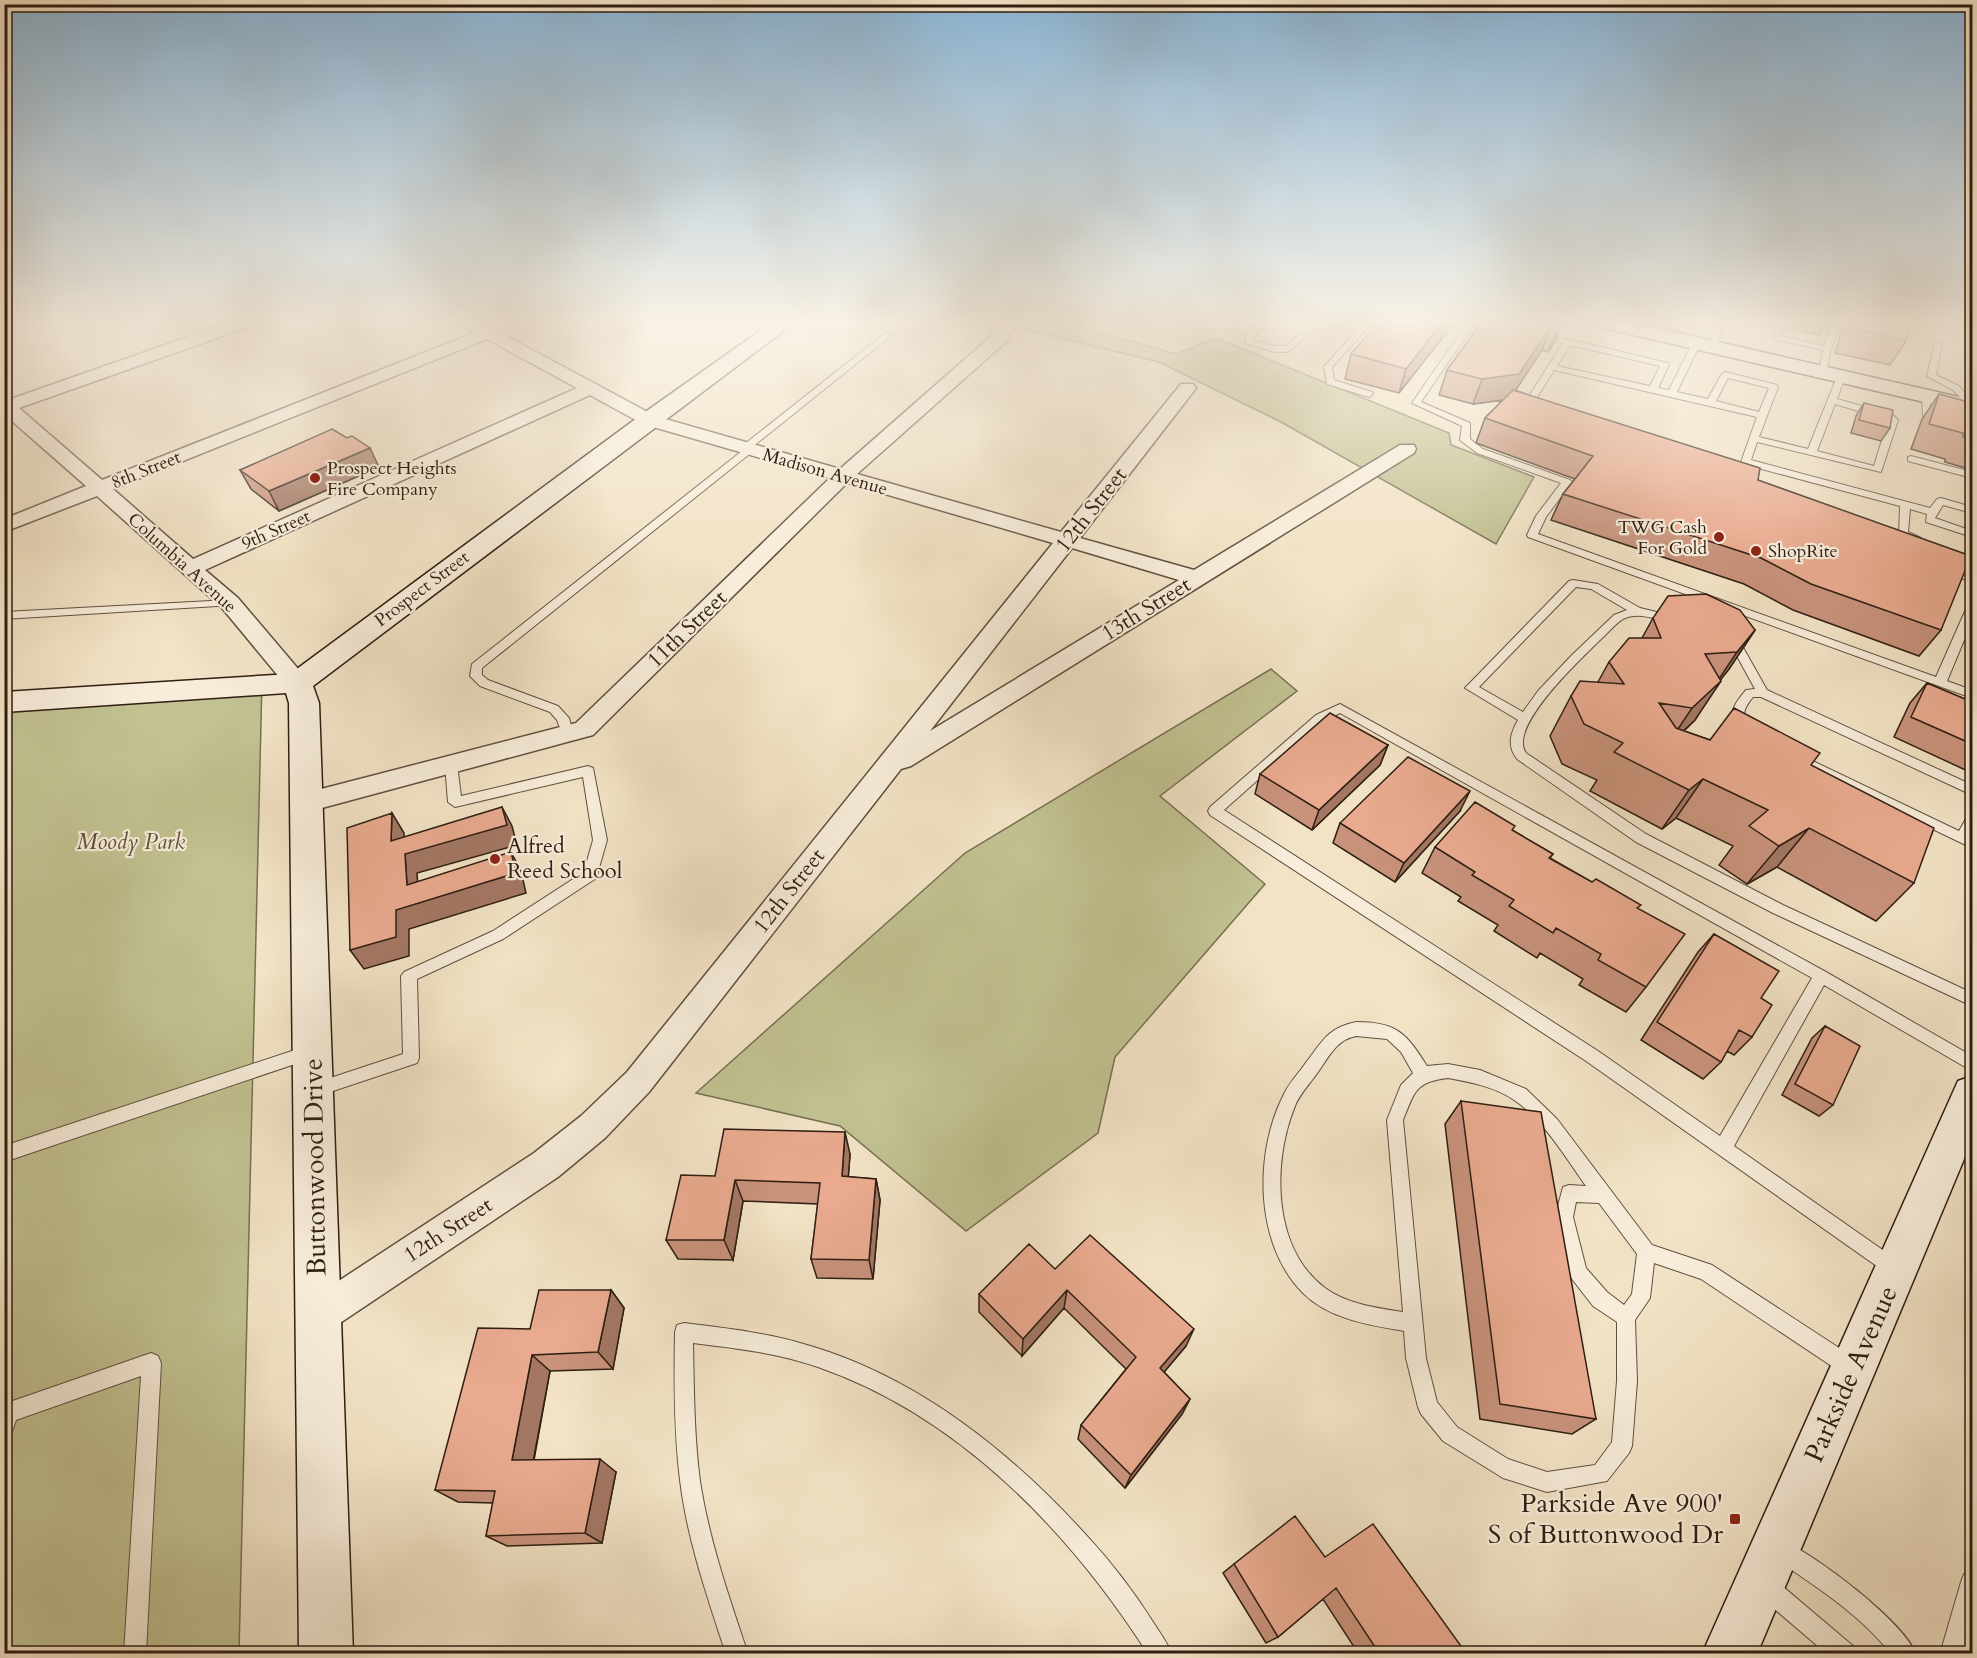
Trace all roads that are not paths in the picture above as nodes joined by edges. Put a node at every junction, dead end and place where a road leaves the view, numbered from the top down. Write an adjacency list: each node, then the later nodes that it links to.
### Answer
1 (21, 400): 18 (street)
2 (319, 400): 33 (street, 8th Street)
3 (565, 400): 42 (street, 9th Street)
4 (612, 400): 22 (street, Madison Avenue)
5 (676, 400): 22 (street, Prospect Street)
6 (807, 400): 25 (lane)
7 (929, 400): 32 (street, 11th Street)
8 (1177, 400): 40 (street, 12th Street)
9 (1418, 400): 51 (lane)
10 (1531, 400): 21 (lane)
11 (1701, 400): 17 (lane)
12 (1768, 400): 20 (lane)
13 (1832, 400): 27 (lane)
14 (1833, 400): 27 (lane)
15 (1926, 400): 23 (lane)
16 (1942, 400): 19 (street)
17 (1711, 403): 20 (lane)
18 (5, 406): 33 (street, Columbia Avenue)
19 (1968, 406)
20 (1762, 415): 24 (lane)
21 (1533, 418)
22 (649, 420): 25 (street, Madison Avenue); 52 (street, Prospect Street)
23 (1972, 425)
24 (1754, 438): 27 (lane); 29 (lane)
25 (746, 449): 32 (street, Madison Avenue); 57 (lane)
26 (1407, 449): 43 (street, 13th Street)
27 (1812, 452)
28 (1911, 459): 31 (lane)
29 (1746, 462): 30 (lane); 34 (lane)
30 (1742, 473)
31 (1972, 474)
32 (842, 477): 40 (street, Madison Avenue); 57 (street, 11th Street)
33 (100, 488): 37 (street, 8th Street); 42 (street, Columbia Avenue)
34 (1905, 505): 36 (lane); 39 (lane)
35 (1972, 510): 36 (lane)
36 (1932, 512): 38 (lane)
37 (4, 526)
38 (1972, 534)
39 (1923, 540)
40 (1066, 541): 43 (street, Madison Avenue); 61 (street, 12th Street)
41 (1931, 563): 44 (lane)
42 (190, 568): 45 (street, Columbia Avenue)
43 (1197, 578): 61 (street, 13th Street)
44 (1972, 579)
45 (230, 603): 48 (lane); 52 (street, Columbia Avenue)
46 (1972, 609): 51 (lane)
47 (1636, 611): 49 (lane); 56 (lane); 56 (lane)
48 (4, 616)
49 (1687, 624)
50 (1714, 634): 53 (lane)
51 (1940, 682): 54 (lane)
52 (297, 683): 55 (street); 63 (street, Buttonwood Drive)
53 (1763, 693): 58 (lane); 62 (lane)
54 (1972, 694)
55 (4, 702)
56 (1525, 719): 67 (lane)
57 (567, 733): 60 (street, 11th Street)
58 (1751, 737)
59 (1781, 751): 65 (lane)
60 (452, 764): 63 (street, 11th Street); 71 (lane)
61 (886, 769): 78 (street, 12th Street)
62 (1972, 790)
63 (306, 802): 68 (street, Buttonwood Drive)
64 (1972, 821): 65 (lane)
65 (1967, 840)
66 (1821, 976): 69 (lane); 73 (lane); 73 (lane)
67 (1972, 999)
68 (312, 1051): 71 (street, Buttonwood Drive); 74 (lane)
69 (1972, 1064)
70 (1423, 1074): 75 (lane); 80 (lane); 80 (lane)
71 (313, 1091): 78 (street, Buttonwood Drive)
72 (1972, 1095): 77 (street, Parkside Avenue)
73 (1723, 1148): 77 (lane)
74 (4, 1154)
75 (1603, 1195): 76 (lane); 79 (lane)
76 (1646, 1252): 79 (lane); 81 (lane)
77 (1896, 1269): 81 (street, Parkside Avenue)
78 (318, 1316): 86 (street, Buttonwood Drive)
79 (1626, 1317): 80 (lane)
80 (1413, 1323)
81 (1853, 1369): 83 (street, Parkside Avenue)
82 (4, 1428): 85 (lane)
83 (1767, 1564): 89 (street, Parkside Avenue); 90 (lane); 91 (lane)
84 (1972, 1582): 92 (lane)
85 (135, 1653)
86 (326, 1653)
87 (737, 1653): 88 (lane)
88 (1161, 1653)
89 (1729, 1653)
90 (1845, 1653)
91 (1905, 1653)
92 (1951, 1653)

